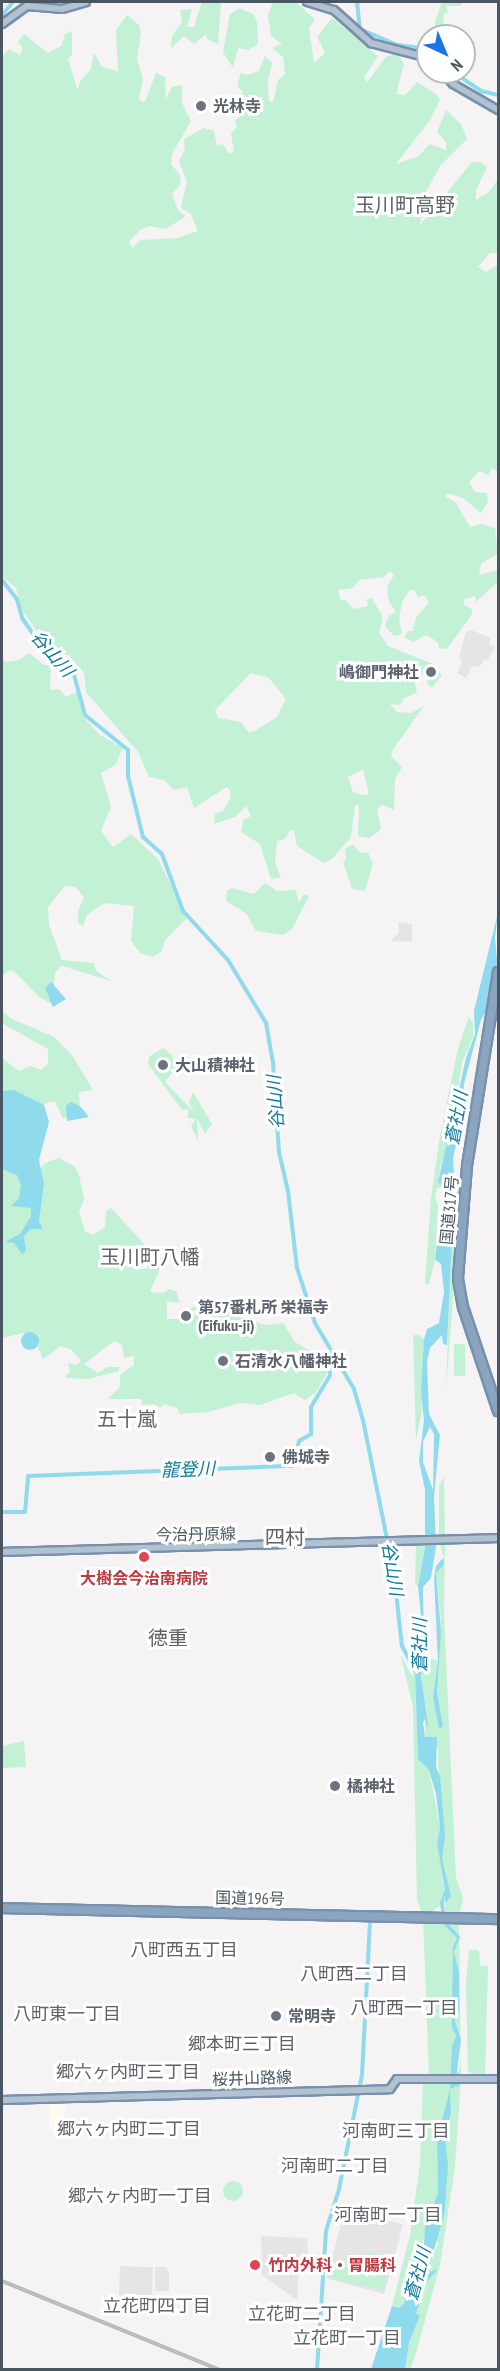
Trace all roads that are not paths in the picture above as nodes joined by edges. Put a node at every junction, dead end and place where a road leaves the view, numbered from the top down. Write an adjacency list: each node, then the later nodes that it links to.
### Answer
1 (86, 2): 3 (main road)
2 (307, 2): 4 (main road)
3 (2, 24)
4 (416, 55)
5 (453, 84): 6 (main road)
6 (498, 110)
7 (498, 972): 8 (highway, 国道317号)
8 (498, 1411)
9 (498, 1538): 10 (main road, 今治丹原線)
10 (2, 1552)
11 (2, 1906): 12 (highway, 国道196号)
12 (498, 1918)
13 (498, 2079): 14 (main road, 桜井山路線)
14 (2, 2100)

